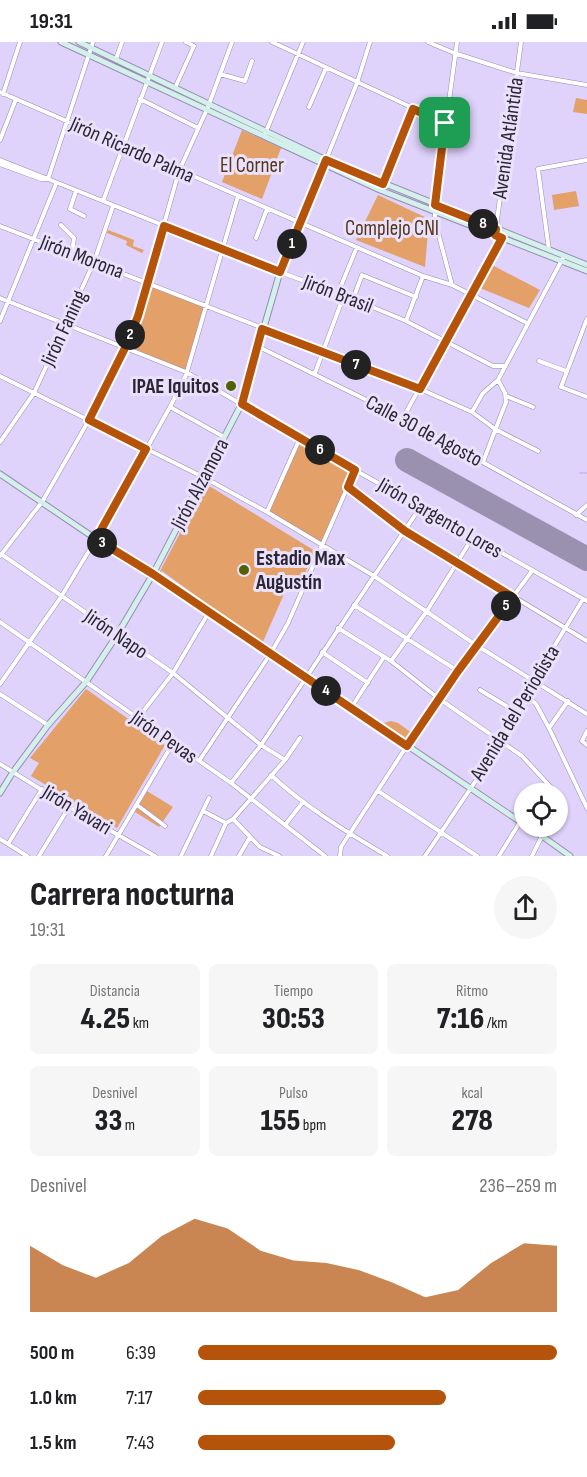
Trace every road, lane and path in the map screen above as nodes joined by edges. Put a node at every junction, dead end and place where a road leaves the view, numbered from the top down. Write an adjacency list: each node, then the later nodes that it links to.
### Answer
1 (20, 42): 28 (street)
2 (61, 42): 16 (street)
3 (79, 42): 14 (street)
4 (122, 42): 18 (street)
5 (162, 42): 23 (street)
6 (186, 42): 27 (street)
7 (232, 42): 22 (street)
8 (272, 42): 17 (street)
9 (303, 42): 17 (street)
10 (370, 42): 25 (street, Jirón Alzamora)
11 (428, 42): 15 (street)
12 (457, 42): 15 (street)
13 (521, 42): 21 (street, Avenida Atlántida)
14 (92, 45): 16 (street); 18 (street)
15 (454, 53): 21 (street); 35 (street)
16 (88, 54): 24 (street); 34 (street)
17 (298, 54): 20 (street); 37 (street)
18 (116, 59): 23 (street)
19 (252, 61): 22 (street)
20 (326, 68): 25 (street); 32 (street)
21 (517, 73): 26 (street); 58 (street, Avenida Atlántida)
22 (220, 74): 31 (street)
23 (149, 76): 24 (street); 27 (street)
24 (146, 82): 30 (street); 31 (street)
25 (357, 83): 33 (street); 42 (street, Jirón Alzamora)
26 (587, 85)
27 (175, 88): 31 (street)
28 (2, 93): 29 (street, Jirón Ricardo Palma)
29 (16, 99): 34 (street, Jirón Ricardo Palma); 38 (street)
30 (140, 99): 36 (street); 39 (street)
31 (207, 107): 36 (street); 37 (street)
32 (309, 108)
33 (413, 109): 35 (street); 46 (street)
34 (66, 122): 39 (street, Jirón Ricardo Palma); 44 (street)
35 (445, 123): 51 (street)
36 (198, 128): 43 (street)
37 (265, 134): 42 (street)
38 (0, 140)
39 (123, 147): 43 (street, Jirón Ricardo Palma); 49 (street)
40 (587, 160): 64 (street)
41 (0, 162): 44 (street, Jirón Brasil)
42 (325, 162): 46 (street); 51 (street); 54 (street, Jirón Alzamora)
43 (179, 171): 48 (street, Jirón Ricardo Palma); 57 (street)
44 (48, 179): 45 (street, Jirón Brasil)
45 (56, 184): 47 (street, Jirón Brasil); 60 (street)
46 (383, 184): 51 (street)
47 (76, 191): 49 (street, Jirón Brasil); 53 (street)
48 (238, 196): 52 (street, Jirón Ricardo Palma); 63 (street)
49 (103, 201): 50 (street, Jirón Brasil)
50 (113, 206): 57 (street, Jirón Brasil); 67 (street, Jirón Faning)
51 (435, 208): 58 (street); 73 (street)
52 (267, 209): 54 (street, Jirón Ricardo Palma); 61 (street)
53 (84, 216)
54 (301, 223): 62 (street, Jirón Ricardo Palma); 70 (street, Jirón Alzamora)
55 (62, 225): 65 (street)
56 (0, 226): 60 (street, Jirón Morona)
57 (164, 226): 63 (street, Jirón Brasil); 72 (street)
58 (495, 232): 59 (street)
59 (503, 235): 64 (street); 66 (street); 76 (street)
60 (33, 238): 65 (street, Jirón Morona); 80 (street)
61 (256, 238)
62 (357, 248): 71 (street, Jirón Ricardo Palma); 74 (street)
63 (221, 249): 70 (street, Jirón Brasil); 81 (street)
64 (549, 250): 66 (street)
65 (72, 253): 67 (street, Jirón Morona)
66 (563, 258): 68 (street); 69 (street); 85 (street)
67 (94, 262): 72 (street, Jirón Morona); 86 (street, Jirón Faning)
68 (587, 265)
69 (587, 271)
70 (280, 272): 74 (street, Jirón Brasil); 87 (street, Jirón Alzamora)
71 (423, 276): 73 (street, Jirón Ricardo Palma); 77 (street)
72 (147, 282): 81 (street, Jirón Morona); 90 (street)
73 (452, 285): 76 (street, Jirón Ricardo Palma)
74 (338, 293): 75 (street, Jirón Brasil)
75 (344, 295): 79 (street, Jirón Brasil); 91 (street)
76 (471, 295): 85 (street, Jirón Ricardo Palma); 88 (street)
77 (416, 297): 79 (street); 84 (street)
78 (0, 298): 80 (street, Jirón Sargento Lores)
79 (353, 299): 84 (street, Jirón Brasil)
80 (9, 302): 83 (street); 86 (street, Jirón Sargento Lores)
81 (207, 306): 87 (street, Jirón Morona); 96 (street)
82 (587, 319): 95 (street)
83 (0, 321)
84 (406, 321): 88 (street, Jirón Brasil)
85 (527, 323): 93 (street)
86 (66, 325): 90 (street, Jirón Sargento Lores); 101 (street, Jirón Faning)
87 (262, 329): 89 (street, Jirón Alzamora); 91 (street, Jirón Morona)
88 (447, 341): 94 (street, Jirón Brasil); 100 (street)
89 (259, 347): 97 (street, Calle 30 de Agosto); 104 (street, Jirón Alzamora)
90 (125, 348): 96 (street, Jirón Sargento Lores); 109 (street)
91 (322, 352): 97 (street); 100 (street, Jirón Morona)
92 (539, 361): 95 (street)
93 (505, 366): 94 (street); 99 (street)
94 (498, 367): 99 (street)
95 (566, 371): 103 (street)
96 (186, 372): 104 (street, Jirón Sargento Lores); 105 (street)
97 (315, 373): 108 (street, Calle 30 de Agosto)
98 (0, 376): 101 (street)
99 (499, 378): 102 (street); 107 (street)
100 (420, 389): 107 (street, Jirón Morona); 108 (street)
101 (34, 393): 109 (street); 113 (street, Jirón Faning)
102 (506, 396): 106 (street); 110 (street)
103 (587, 397)
104 (242, 404): 111 (street, Jirón Alzamora); 112 (street, Jirón Sargento Lores)
105 (170, 407): 111 (street); 114 (street)
106 (533, 407)
107 (472, 412): 110 (street, Jirón Morona)
108 (403, 418): 116 (street, Calle 30 de Agosto)
109 (89, 420): 114 (street); 121 (street)
110 (495, 429): 115 (street, Jirón Morona); 116 (street)
111 (224, 437): 119 (street, Jirón Alzamora)
112 (300, 438): 117 (street, Jirón Sargento Lores); 124 (street)
113 (0, 442)
114 (146, 449): 119 (street); 129 (street)
115 (538, 451)
116 (483, 462): 125 (street, Calle 30 de Agosto)
117 (355, 470): 120 (street); 123 (street, Jirón Sargento Lores)
118 (0, 474): 121 (street)
119 (203, 477): 124 (street); 134 (street, Jirón Alzamora)
120 (348, 487): 127 (street); 130 (street)
121 (42, 501): 129 (street); 131 (street)
122 (587, 505): 125 (street)
123 (421, 506): 127 (street); 128 (street, Jirón Sargento Lores)
124 (267, 512): 130 (street)
125 (576, 515): 126 (street, Calle 30 de Agosto)
126 (587, 520)
127 (405, 531): 132 (street); 135 (street)
128 (473, 537): 132 (street); 133 (street, Jirón Sargento Lores)
129 (96, 539): 134 (street); 136 (street)
130 (322, 546): 135 (street); 151 (street)
131 (0, 554): 136 (street, Jirón Napo)
132 (458, 563): 137 (street); 140 (street)
133 (532, 571): 137 (street); 138 (street, Jirón Sargento Lores)
134 (153, 574): 141 (street); 145 (street, Jirón Alzamora)
135 (374, 576): 139 (street); 140 (street)
136 (61, 597): 145 (street, Jirón Napo); 147 (street)
137 (513, 597): 144 (street); 149 (street)
138 (585, 600): 144 (street, Avenida del Periodista)
139 (354, 605): 143 (street); 146 (street)
140 (427, 611): 146 (street); 149 (street)
141 (209, 612): 151 (street); 155 (street)
142 (0, 622): 147 (street, Jirón Pevas)
143 (338, 628): 150 (street); 152 (street)
144 (565, 629): 148 (street); 157 (street, Avenida del Periodista)
145 (117, 635): 155 (street, Jirón Napo); 158 (street, Jirón Alzamora)
146 (407, 639): 153 (street); 154 (street)
147 (28, 642): 158 (street, Jirón Pevas); 160 (street)
148 (587, 642)
149 (476, 645): 154 (street); 157 (street)
150 (322, 652): 156 (street); 159 (street)
151 (271, 653): 156 (street); 170 (street)
152 (384, 657): 153 (street); 159 (street)
153 (391, 661): 164 (street)
154 (458, 671): 164 (street)
155 (173, 673): 169 (street); 170 (street, Jirón Napo)
156 (305, 677): 166 (street); 177 (street)
157 (533, 681): 163 (street, Avenida del Periodista); 165 (street)
158 (86, 682): 169 (street, Jirón Pevas); 171 (street, Jirón Alzamora)
159 (368, 683): 166 (street)
160 (0, 684)
161 (480, 690): 167 (street)
162 (0, 694): 171 (street)
163 (526, 695): 167 (street, Avenida del Periodista); 172 (street)
164 (438, 698): 175 (street); 179 (street)
165 (568, 701): 168 (street); 172 (street)
166 (351, 708): 179 (street)
167 (518, 713): 175 (street, Avenida del Periodista)
168 (587, 714)
169 (138, 718): 176 (street, Jirón Pevas)
170 (229, 718): 177 (street, Jirón Napo); 181 (street)
171 (48, 725): 183 (street, Jirón Alzamora)
172 (549, 728): 196 (street)
173 (587, 731): 178 (street)
174 (300, 738): 180 (street)
175 (502, 742): 186 (street); 187 (street, Avenida del Periodista)
176 (173, 743): 181 (street, Jirón Pevas); 194 (street)
177 (261, 745): 180 (street, Jirón Napo); 185 (street)
178 (587, 745)
179 (407, 746): 187 (street); 189 (street)
180 (285, 760): 184 (street)
181 (199, 761): 185 (street, Jirón Pevas)
182 (0, 764): 183 (street, Jirón Yavari)
183 (13, 772): 188 (street, Jirón Yavari); 190 (street, Jirón Alzamora)
184 (271, 775): 192 (street); 193 (street)
185 (231, 783): 192 (street, Jirón Pevas)
186 (547, 783)
187 (470, 788): 198 (street); 203 (street, Avenida del Periodista)
188 (42, 789): 195 (street, Jirón Yavari); 211 (street)
189 (378, 791): 203 (street); 204 (street)
190 (0, 793)
191 (209, 798): 197 (street)
192 (251, 798): 199 (street); 201 (street, Jirón Pevas)
193 (303, 802): 201 (street); 204 (street)
194 (137, 805): 202 (street); 205 (street)
195 (69, 807): 205 (street, Jirón Yavari); 213 (street)
196 (587, 808)
197 (203, 811): 200 (street); 216 (street)
198 (514, 817)
199 (233, 819): 200 (street); 206 (street)
200 (226, 823): 217 (street)
201 (285, 825): 220 (street, Jirón Pevas)
202 (165, 826)
203 (440, 832): 223 (street, Avenida del Periodista); 224 (street)
204 (350, 834): 221 (street); 222 (street)
205 (119, 835): 214 (street); 215 (street, Jirón Yavari)
206 (250, 837): 218 (street); 219 (street)
207 (514, 837): 225 (street)
208 (542, 837): 226 (street)
209 (543, 837): 227 (street)
210 (0, 839): 211 (street)
211 (8, 844): 212 (street)
212 (27, 856)
213 (39, 856)
214 (106, 856)
215 (155, 856)
216 (181, 856)
217 (211, 856)
218 (239, 856)
219 (279, 856)
220 (325, 856)
221 (340, 856)
222 (387, 856)
223 (425, 856)
224 (477, 856)
225 (499, 856)
226 (532, 856)
227 (570, 856)

